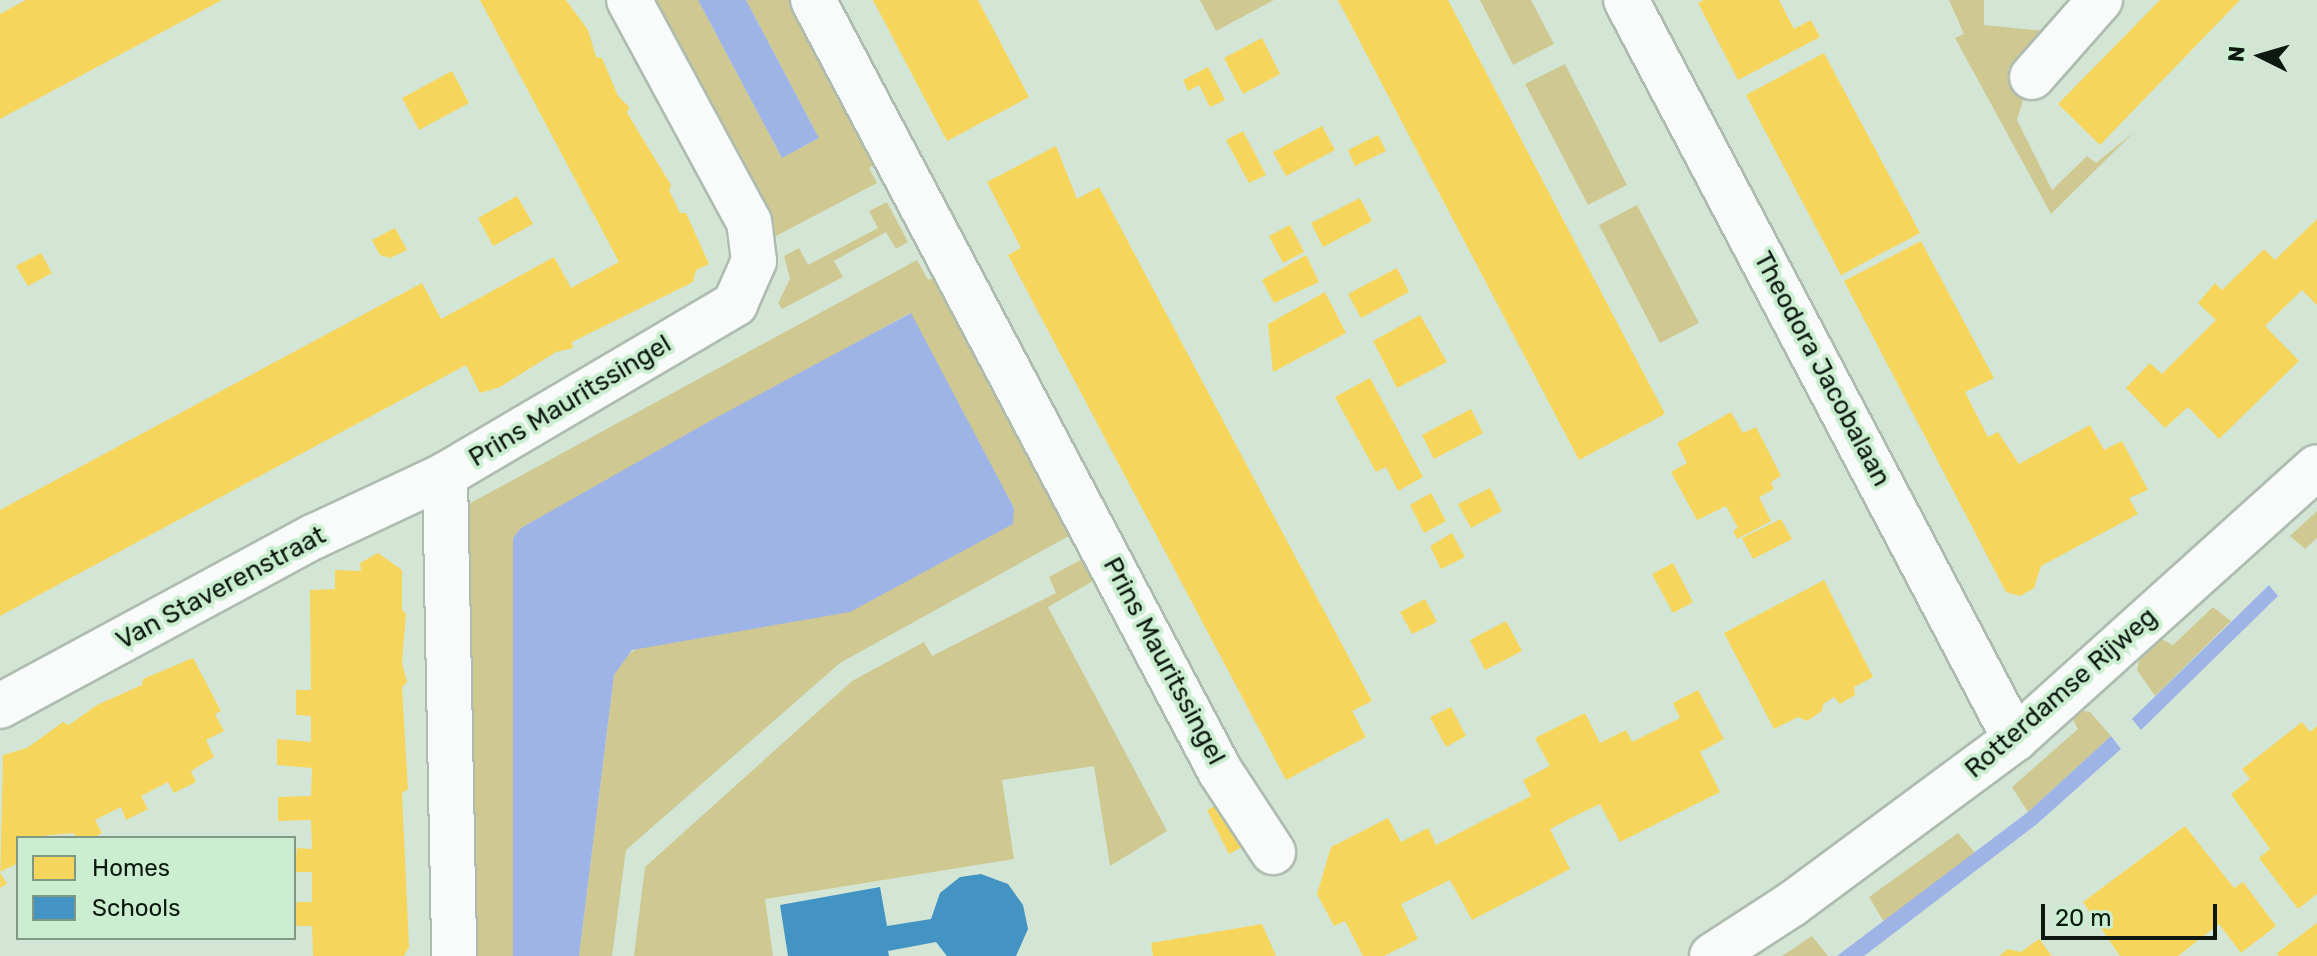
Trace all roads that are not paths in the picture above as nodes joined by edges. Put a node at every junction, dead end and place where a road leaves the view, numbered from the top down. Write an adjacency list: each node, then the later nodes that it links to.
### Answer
1 (629, 0): 7 (street, Prins Mauritssingel)
2 (813, 0): 10 (street, Prins Mauritssingel)
3 (1626, 0): 9 (street, Theodora Jacobalaan)
4 (2100, 0): 5 (street)
5 (2032, 77)
6 (2317, 467): 9 (street, Rotterdamse Rijweg)
7 (445, 475): 8 (street, Van Staverenstraat); 11 (street, Prins Mauritssingel)
8 (0, 706)
9 (2015, 739): 12 (street, Rotterdamse Rijweg)
10 (1273, 852)
11 (454, 956)
12 (1712, 956)

